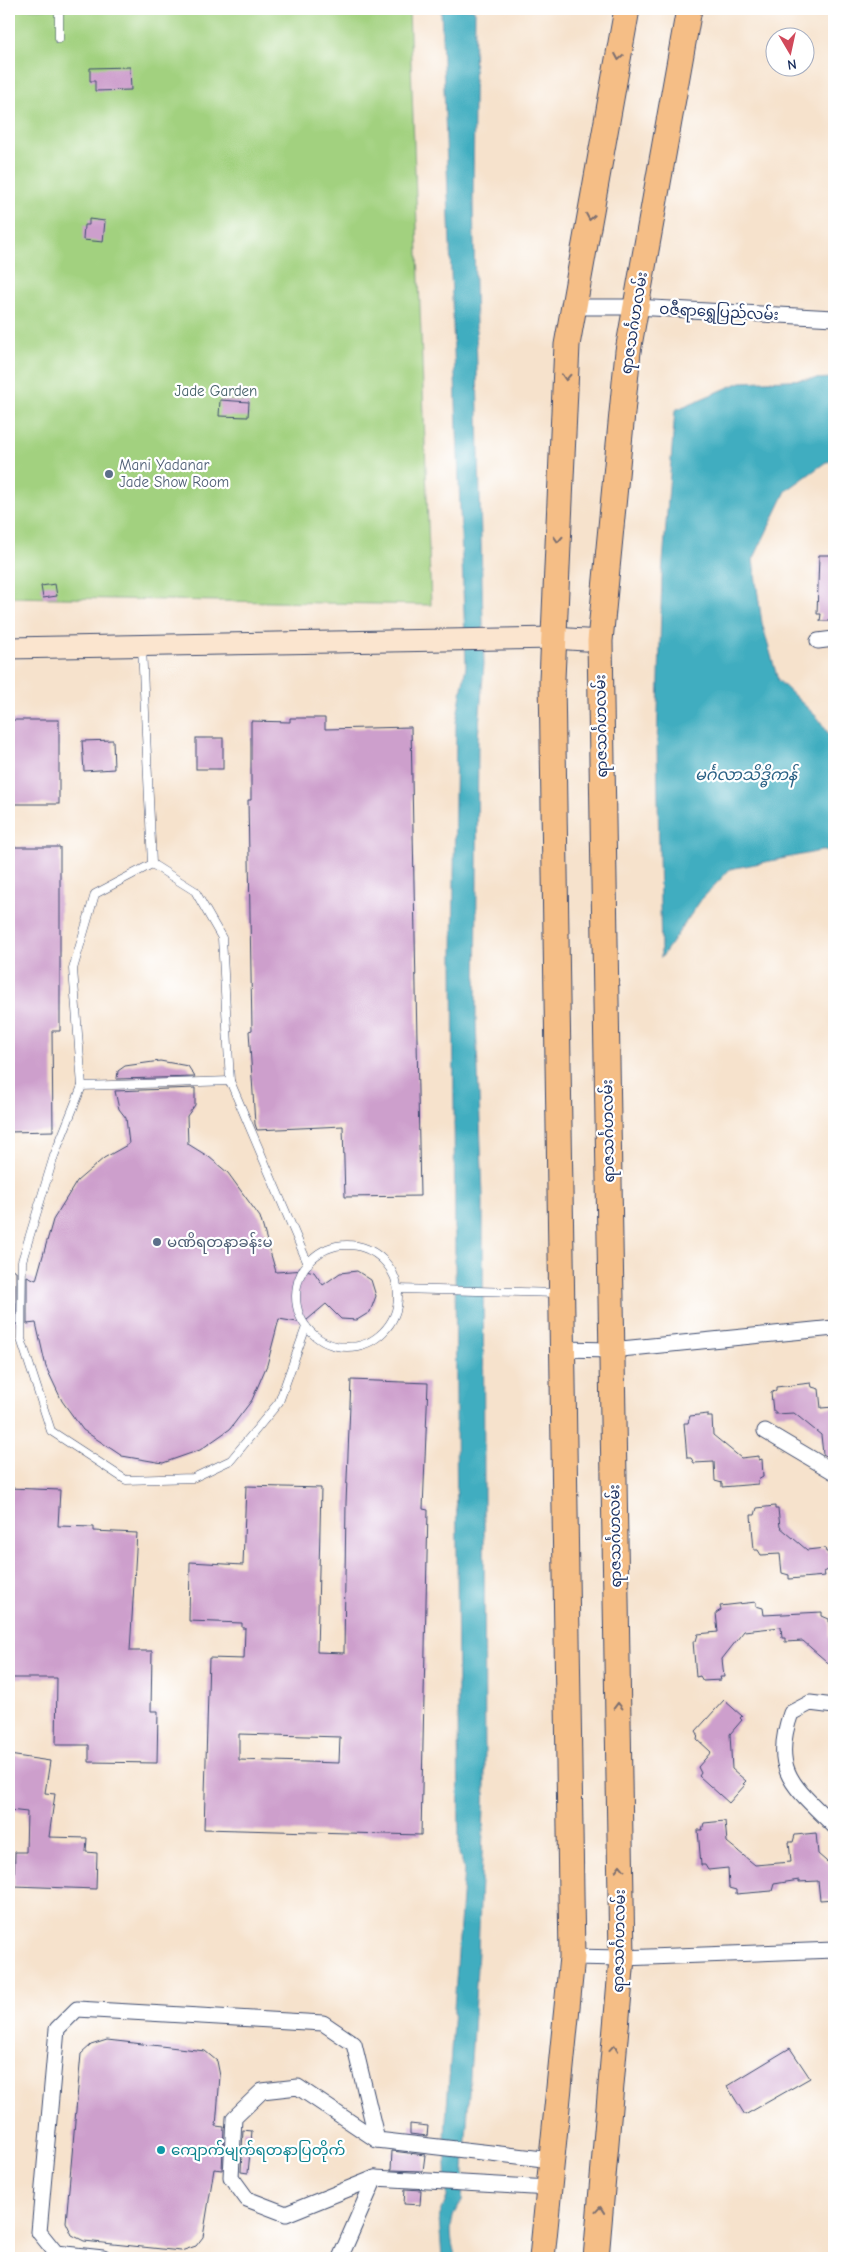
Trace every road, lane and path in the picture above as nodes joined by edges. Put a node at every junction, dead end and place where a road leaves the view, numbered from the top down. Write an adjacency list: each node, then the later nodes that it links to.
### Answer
1 (59, 9): 4 (lane)
2 (628, 9): 5 (main road, one-way to 5)
3 (689, 9): 6 (main road, ရာဇသင်္ဂဟလမ်း)
4 (59, 38)
5 (574, 307): 6 (street, ဝဇီရာရွှေပြည်လမ်း); 8 (main road, one-way to 8)
6 (636, 307): 7 (street, ဝဇီရာရွှေပြည်လမ်း); 10 (main road, ရာဇသင်္ဂဟလမ်း)
7 (834, 318)
8 (554, 638): 10 (street); 12 (street); 19 (main road)
9 (834, 639): 11 (street)
10 (600, 641): 23 (main road, ရာဇသင်္ဂဟလမ်း)
11 (818, 641)
12 (142, 646): 13 (street); 14 (lane)
13 (9, 648)
14 (152, 864): 15 (lane); 16 (lane)
15 (230, 1081): 16 (lane); 17 (lane)
16 (82, 1086): 20 (lane)
17 (308, 1264): 18 (lane); 20 (lane)
18 (398, 1289): 19 (lane); 20 (lane)
19 (562, 1293): 22 (main road)
20 (306, 1327)
21 (834, 1328): 23 (street)
22 (562, 1349): 23 (street); 29 (main road)
23 (611, 1350): 30 (main road, ရာဇသင်္ဂဟလမ်း, one-way to 23)
24 (764, 1431): 25 (street)
25 (834, 1472)
26 (834, 1706): 27 (street)
27 (834, 1826)
28 (834, 1950): 30 (street)
29 (572, 1958): 30 (street); 32 (main road)
30 (622, 1958): 38 (main road, ရာဇသင်္ဂဟလမ်း, one-way to 30)
31 (377, 2140): 32 (street); 33 (street); 35 (street)
32 (552, 2160): 34 (main road)
33 (375, 2178): 34 (street); 36 (street)
34 (549, 2188): 37 (main road)
35 (103, 2258)
36 (340, 2258)
37 (542, 2258)
38 (596, 2258)

